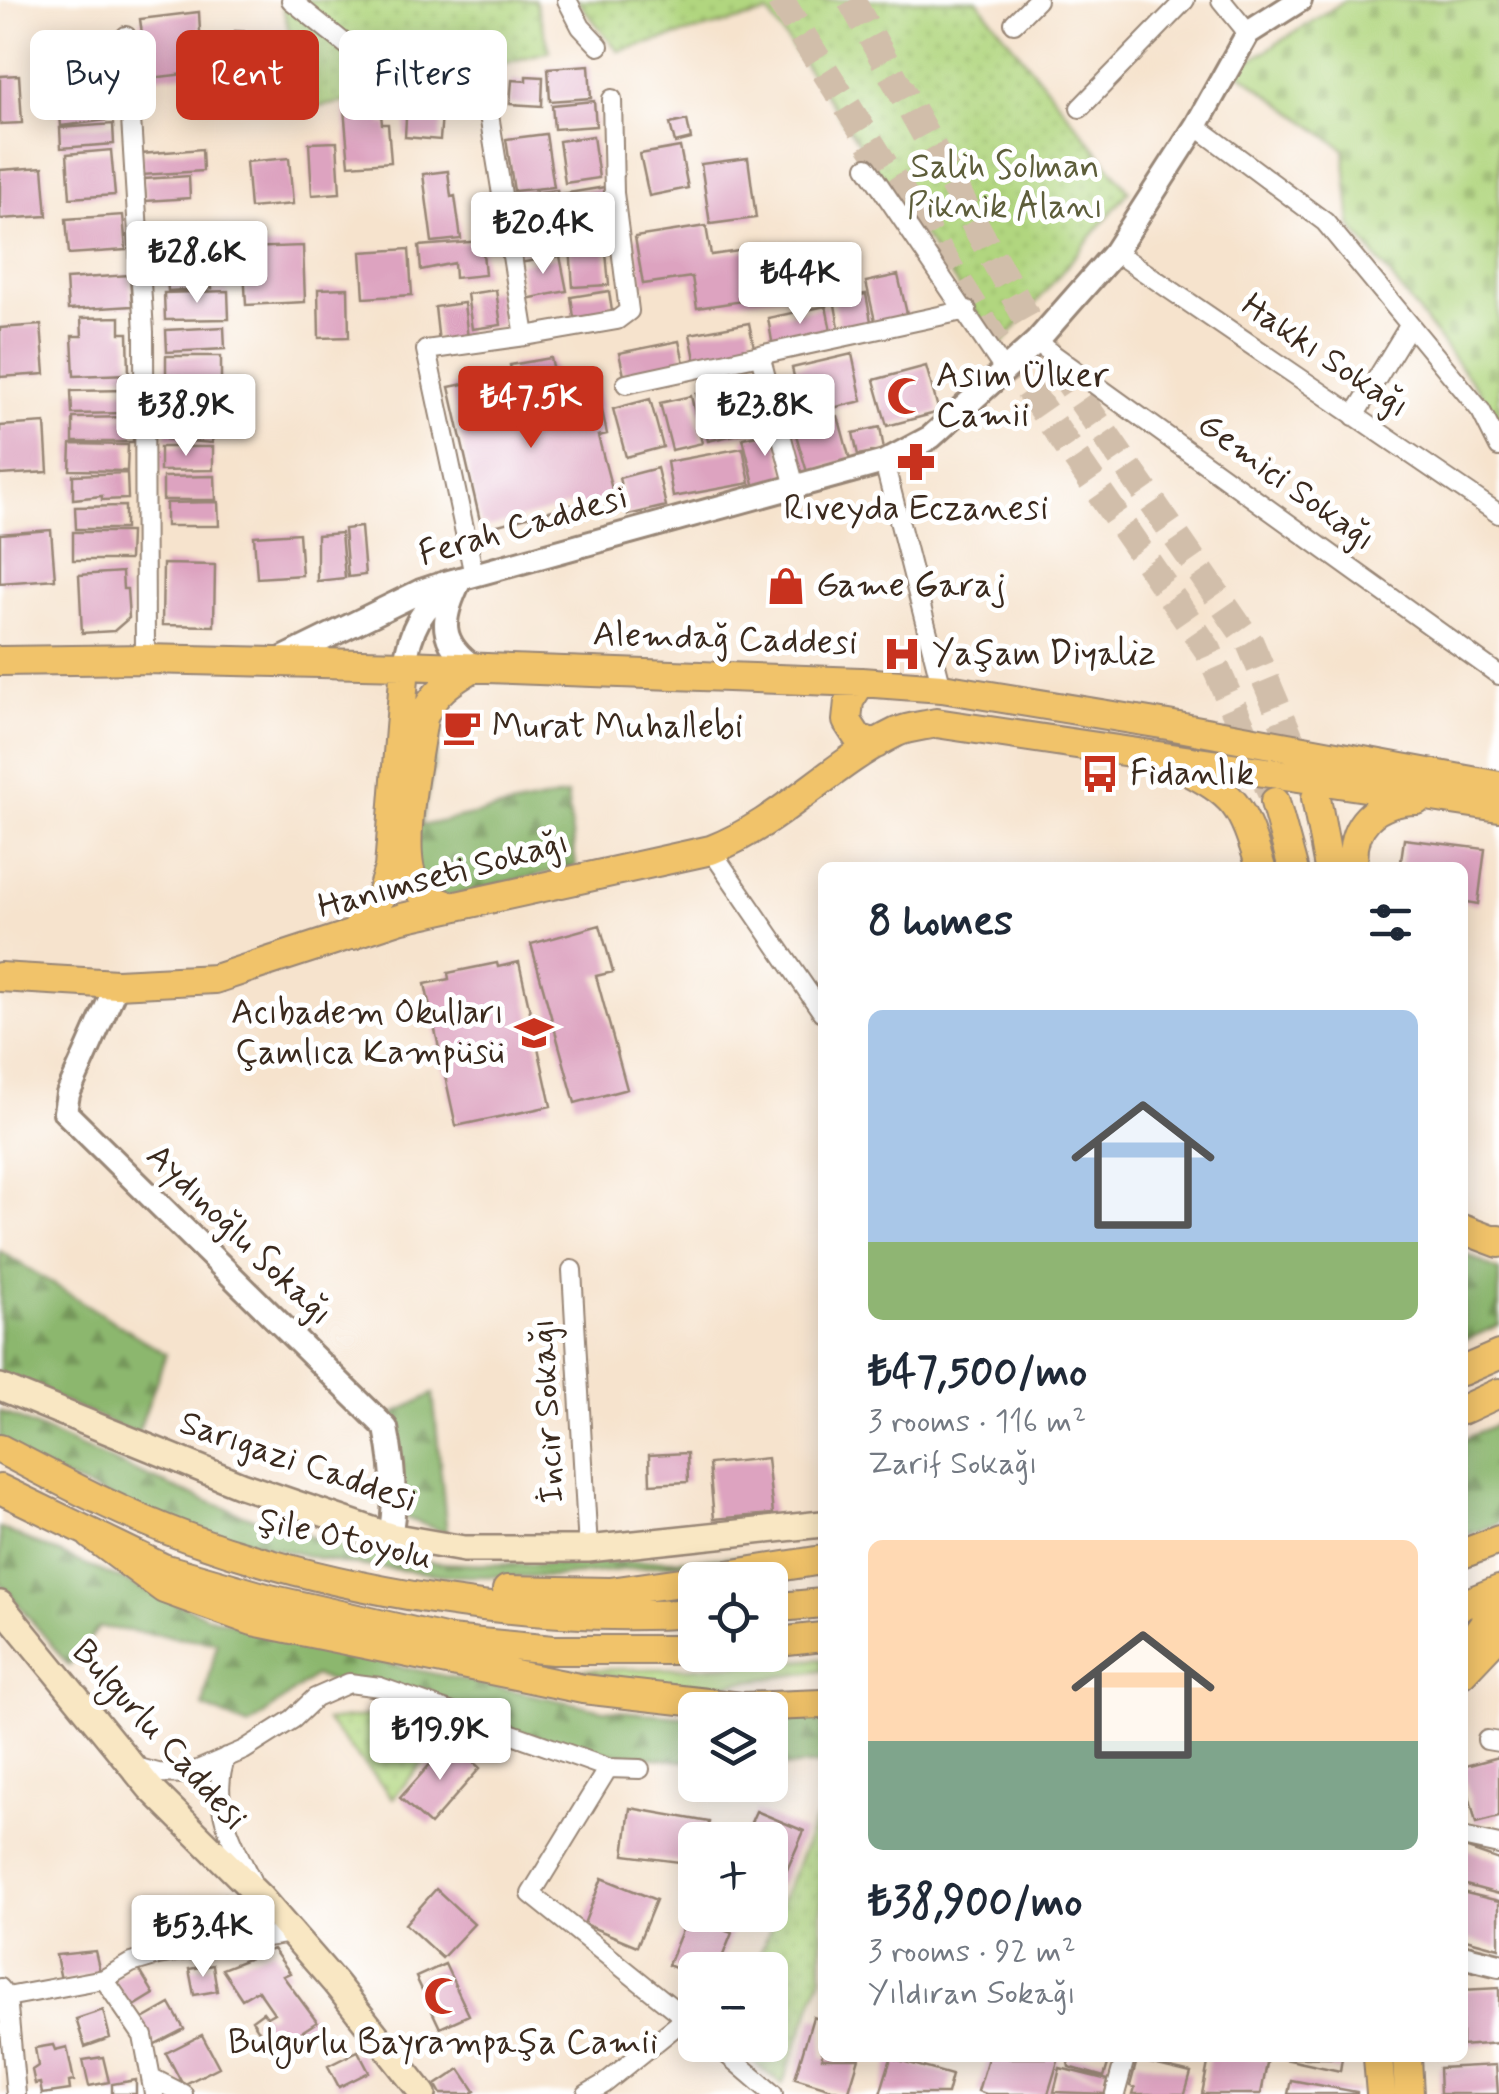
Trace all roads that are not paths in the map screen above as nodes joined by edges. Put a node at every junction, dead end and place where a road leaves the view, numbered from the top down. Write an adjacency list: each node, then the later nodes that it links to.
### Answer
1 (291, 0): 9 (street)
2 (567, 0): 10 (street)
3 (1037, 0): 7 (street)
4 (1185, 0): 12 (street)
5 (1220, 0): 8 (street)
6 (1300, 0): 8 (street, Ferah Caddesi)
7 (1014, 23)
8 (1248, 33): 15 (street, Ferah Caddesi)
9 (339, 39)
10 (599, 46)
11 (612, 99): 20 (street)
12 (1080, 108)
13 (131, 120): 31 (street)
14 (490, 120): 20 (street)
15 (1196, 126): 17 (street, Ferah Caddesi); 19 (street)
16 (867, 166): 18 (street)
17 (1115, 252): 21 (street, Ferah Caddesi); 25 (street, Hakkı Sokağı)
18 (967, 310): 22 (street); 23 (street)
19 (1410, 326): 25 (street); 26 (street)
20 (525, 336): 30 (street)
21 (1036, 342): 23 (street, Ferah Caddesi); 36 (street, Gemici Sokağı)
22 (760, 355): 24 (street); 28 (street)
23 (1006, 371): 27 (street, Ferah Caddesi)
24 (626, 384)
25 (1354, 416): 29 (street, Hakkı Sokağı)
26 (1499, 447)
27 (884, 462): 28 (street, Ferah Caddesi); 38 (street)
28 (795, 487): 30 (street, Ferah Caddesi)
29 (1499, 514)
30 (467, 576): 33 (street, Ferah Caddesi); 34 (street); 35 (street)
31 (145, 659): 32 (main road, Alemdağ Caddesi); 33 (main road, Alemdağ Caddesi)
32 (0, 661)
33 (276, 662): 34 (main road, Alemdağ Caddesi)
34 (405, 665): 35 (main road, Alemdağ Caddesi); 52 (main road)
35 (474, 667): 37 (main road, Alemdağ Caddesi); 51 (main road)
36 (1499, 675)
37 (861, 682): 38 (main road, Alemdağ Caddesi); 39 (main road)
38 (942, 688): 41 (main road, Alemdağ Caddesi)
39 (876, 744): 40 (main road); 46 (main road, Hanımseti Sokağı)
40 (1158, 754): 43 (main road); 47 (main road)
41 (1499, 786)
42 (1316, 798): 49 (main road)
43 (1446, 799): 45 (main road); 50 (main road)
44 (1275, 802): 48 (main road)
45 (1499, 807)
46 (711, 850): 51 (main road, Hanımseti Sokağı); 55 (street)
47 (1260, 862)
48 (1291, 862)
49 (1329, 862)
50 (1354, 862)
51 (452, 907): 52 (main road, Hanımseti Sokağı)
52 (353, 935): 54 (main road, Hanımseti Sokağı)
53 (0, 977): 54 (main road, Hanımseti Sokağı)
54 (117, 984): 68 (street, Aydınoğlu Sokağı)
55 (818, 1006)
56 (1468, 1231): 57 (main road)
57 (1498, 1241)
58 (572, 1270): 70 (street, İncir Sokağı)
59 (1499, 1355): 60 (main road)
60 (1468, 1368)
61 (0, 1386): 68 (main road, Sarıgazi Caddesi)
62 (1499, 1393): 63 (main road)
63 (1468, 1407)
64 (0, 1449): 74 (main road, Şile Otoyolu)
65 (0, 1489): 67 (main road)
66 (815, 1523): 70 (main road, Sarıgazi Caddesi)
67 (91, 1535): 87 (main road); 90 (main road)
68 (390, 1536): 70 (main road, Sarıgazi Caddesi)
69 (1499, 1540): 71 (main road)
70 (588, 1549)
71 (1468, 1552)
72 (818, 1561): 73 (main road)
73 (788, 1565)
74 (280, 1568): 75 (main road); 82 (main road, Şile Otoyolu)
75 (678, 1583)
76 (1499, 1590): 79 (main road)
77 (818, 1602): 81 (main road)
78 (1499, 1602): 86 (main road)
79 (1468, 1603)
80 (0, 1604): 93 (main road, Bulgurlu Caddesi)
81 (788, 1606)
82 (678, 1613)
83 (1499, 1634): 88 (main road)
84 (818, 1637): 85 (main road)
85 (788, 1641)
86 (1468, 1646)
87 (678, 1650)
88 (1468, 1667)
89 (818, 1686): 90 (main road)
90 (648, 1694): 91 (main road)
91 (818, 1704)
92 (226, 1758): 93 (street); 94 (street); 98 (street)
93 (132, 1766): 98 (main road, Bulgurlu Caddesi)
94 (608, 1768): 95 (street); 104 (street)
95 (640, 1769)
96 (1468, 1838): 97 (street)
97 (1499, 1845)
98 (261, 1898): 99 (main road, Bulgurlu Caddesi)
99 (291, 1933): 102 (street); 113 (main road, Bulgurlu Caddesi)
100 (1468, 1957): 101 (street)
101 (1499, 1964)
102 (104, 1978): 103 (street); 110 (street)
103 (4, 1992): 111 (street)
104 (678, 2012)
105 (678, 2031): 114 (street)
106 (735, 2062): 115 (street)
107 (1123, 2062): 116 (street)
108 (1378, 2062): 117 (main road)
109 (1407, 2062): 118 (main road)
110 (154, 2086): 112 (street)
111 (16, 2094)
112 (183, 2094)
113 (422, 2094)
114 (587, 2094)
115 (772, 2094)
116 (1115, 2094)
117 (1380, 2094)
118 (1410, 2094)

